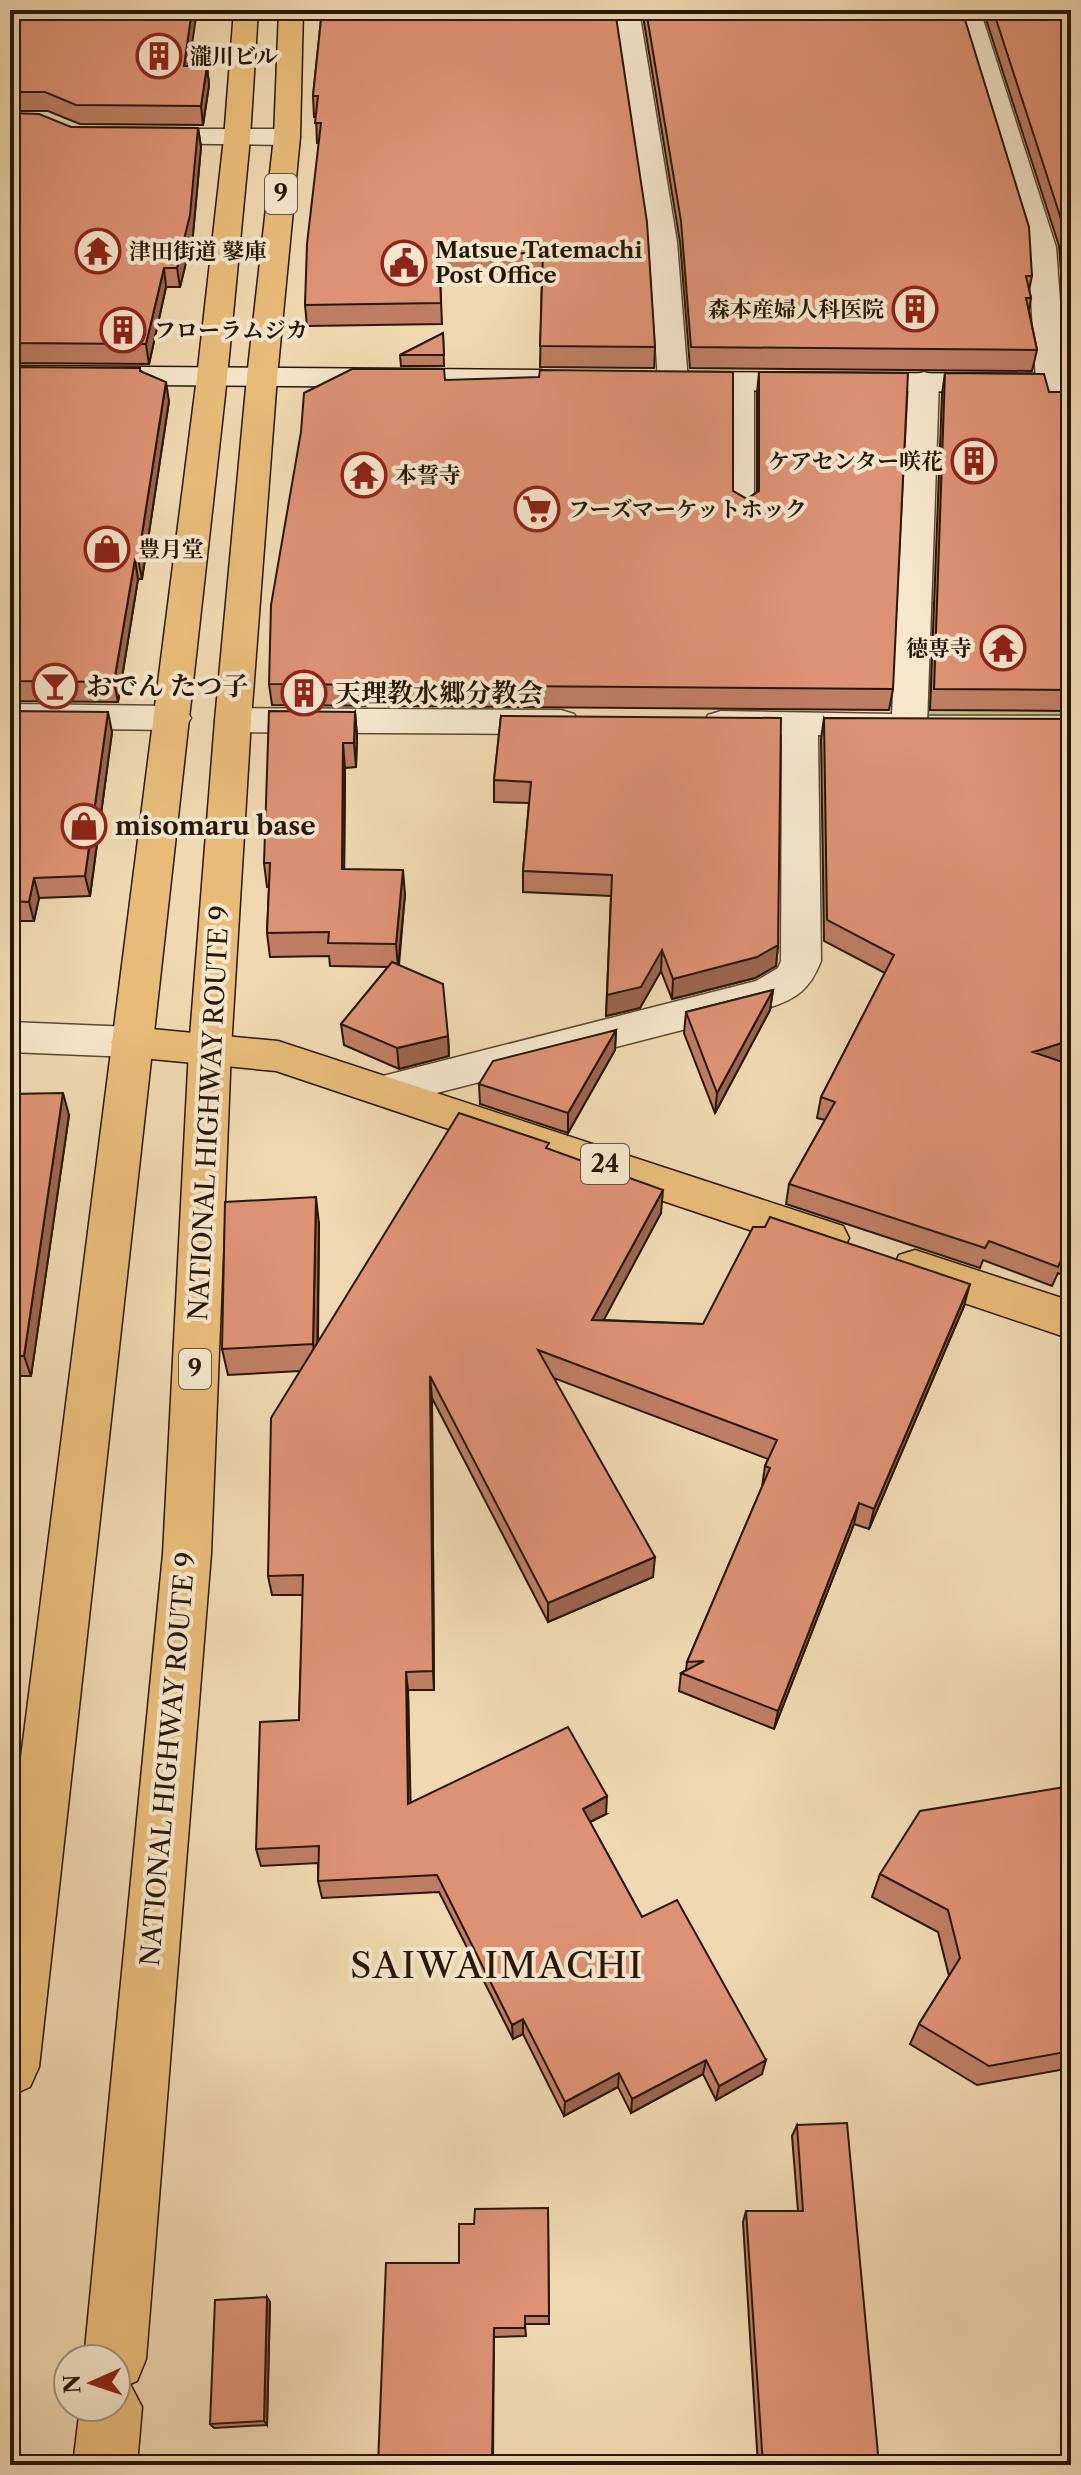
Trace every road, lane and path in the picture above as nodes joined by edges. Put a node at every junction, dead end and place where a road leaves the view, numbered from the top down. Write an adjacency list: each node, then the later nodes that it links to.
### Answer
1 (246, 10): 7 (main road, 9)
2 (291, 10): 6 (main road, NATIONAL HIGHWAY ROUTE 9 / 9)
3 (627, 10): 13 (street)
4 (968, 10): 16 (street)
5 (117, 136): 7 (street)
6 (287, 137): 7 (street); 10 (main road, NATIONAL HIGHWAY ROUTE 9 / 9)
7 (237, 138): 9 (main road, 9)
8 (10, 375): 9 (street)
9 (212, 377): 10 (street); 19 (main road, 9)
10 (262, 377): 11 (street); 20 (main road, NATIONAL HIGHWAY ROUTE 9 / 9)
11 (562, 380)
12 (641, 380): 13 (street)
13 (673, 381): 15 (street)
14 (924, 381): 15 (street); 16 (street); 23 (street)
15 (744, 382): 17 (lane)
16 (1061, 382)
17 (744, 512)
18 (10, 716): 19 (street)
19 (173, 718): 25 (main road, 9)
20 (233, 720): 21 (street); 26 (main road, NATIONAL HIGHWAY ROUTE 9 / 9)
21 (595, 722)
22 (690, 723): 23 (street)
23 (800, 724): 27 (street)
24 (10, 1037): 25 (street)
25 (131, 1042): 26 (main road, 24); 29 (main road, 9)
26 (210, 1049): 27 (main road, 24); 31 (main road, NATIONAL HIGHWAY ROUTE 9 / 9)
27 (386, 1090): 28 (main road, 24)
28 (1071, 1320)
29 (16, 1958): 30 (main road, 9)
30 (10, 2067)
31 (116, 2343)
32 (109, 2423): 33 (main road)
33 (105, 2465)

